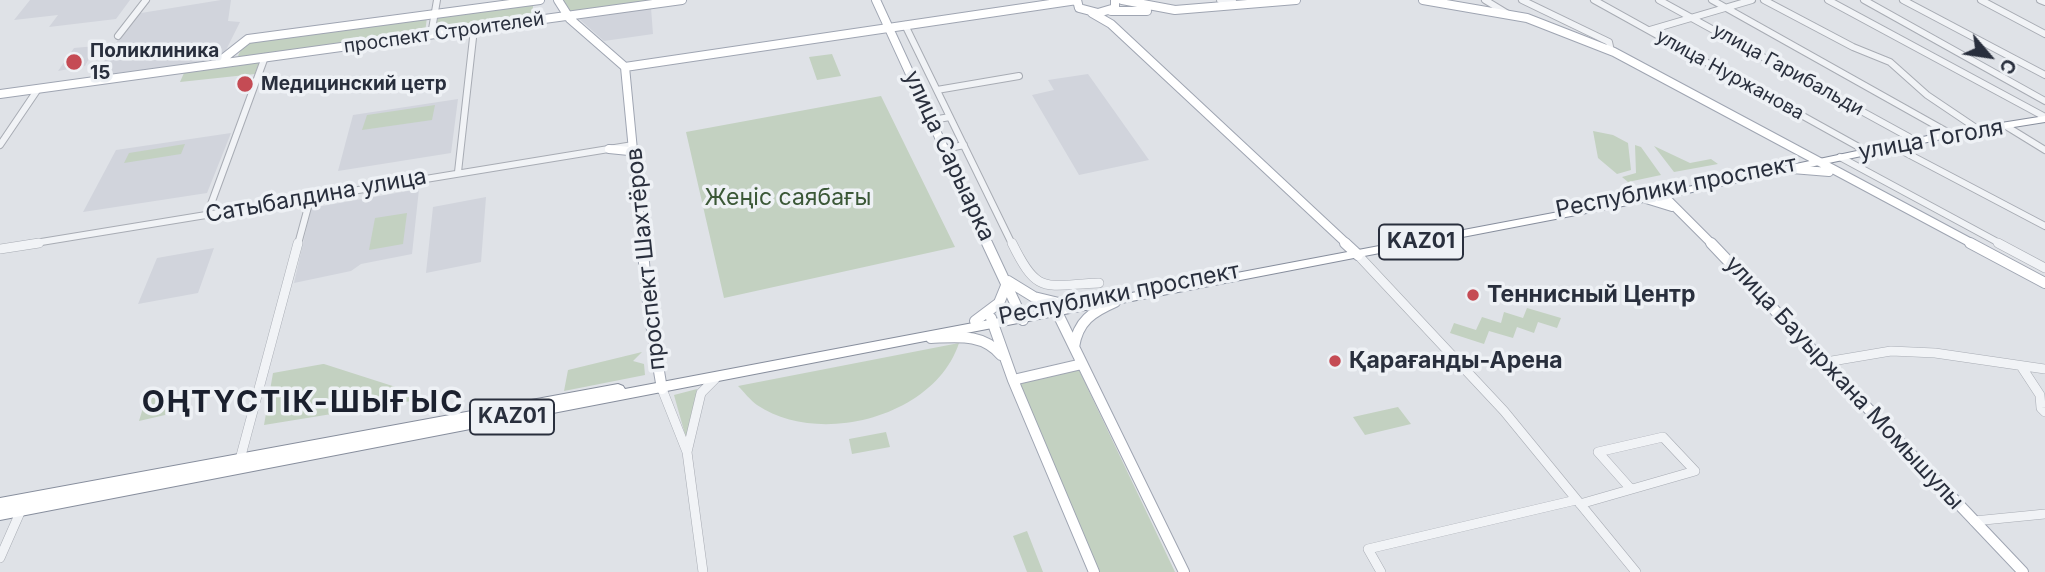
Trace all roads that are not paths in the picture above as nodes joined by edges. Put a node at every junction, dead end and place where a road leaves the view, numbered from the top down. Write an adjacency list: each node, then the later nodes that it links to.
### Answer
1 (146, 0): 43 (street)
2 (436, 0): 32 (street)
3 (540, 0): 32 (main road, проспект Строителей)
4 (558, 0): 34 (main road)
5 (681, 0): 34 (main road, проспект Строителей)
6 (876, 0): 38 (main road, улица Сарыарка)
7 (1077, 0): 26 (main road); 28 (main road)
8 (1115, 0): 30 (main road)
9 (1124, 0): 29 (main road)
10 (1220, 0): 11 (street)
11 (1233, 0)
12 (1296, 0): 25 (main road)
13 (1423, 0): 33 (main road)
14 (1485, 0): 33 (street)
15 (1522, 0): 45 (street)
16 (1594, 0): 40 (street, улица Нуржанова)
17 (1659, 0): 35 (street, улица Гарибальди)
18 (1712, 0): 27 (street)
19 (1752, 0): 27 (street)
20 (1764, 0): 62 (street)
21 (1828, 0): 59 (street)
22 (1864, 0): 57 (street)
23 (1903, 0): 53 (street)
24 (1981, 0): 41 (street)
25 (1261, 2): 29 (main road)
26 (1042, 5): 28 (main road); 37 (main road)
27 (1726, 8): 35 (street); 63 (street)
28 (1083, 10): 31 (main road)
29 (1165, 10): 30 (main road)
30 (1109, 11): 31 (main road); 36 (main road)
31 (1092, 13): 36 (main road)
32 (434, 14): 42 (street); 44 (main road, проспект Строителей)
33 (1508, 14): 45 (main road)
34 (567, 16): 39 (main road, проспект Строителей); 51 (main road)
35 (1691, 17): 40 (street); 65 (street, улица Гарибальди)
36 (1111, 24): 87 (main road)
37 (905, 25): 38 (main road); 46 (street)
38 (888, 28): 48 (main road, улица Сарыарка); 51 (main road)
39 (474, 29): 42 (main road, проспект Строителей); 78 (street)
40 (1650, 30): 73 (street, улица Нуржанова)
41 (2045, 34)
42 (431, 35): 47 (main road, проспект Строителей)
43 (118, 36)
44 (232, 51): 49 (main road); 50 (main road, проспект Строителей)
45 (1611, 51): 64 (main road)
46 (919, 55): 48 (street); 55 (street)
47 (265, 57): 49 (main road, проспект Строителей); 84 (street)
48 (903, 58): 60 (main road, улица Сарыарка)
49 (248, 60): 50 (main road, проспект Строителей)
50 (206, 66): 54 (main road, проспект Строителей)
51 (625, 67): 67 (main road, проспект Шахтёров)
52 (1019, 75): 55 (street)
53 (2045, 75)
54 (38, 89): 56 (main road, проспект Строителей); 66 (street)
55 (937, 90): 58 (street)
56 (0, 94)
57 (2045, 101)
58 (950, 117): 60 (street); 68 (street)
59 (2045, 118): 61 (highway, улица Гоголя / KАZ01)
60 (932, 120): 71 (main road, улица Сарыарка)
61 (2006, 126): 62 (highway, улица Гоголя / KАZ01); 72 (street)
62 (1979, 130): 63 (highway, улица Гоголя / KАZ01)
63 (1951, 134): 65 (highway, улица Гоголя / KАZ01)
64 (1775, 138): 76 (main road); 77 (main road)
65 (1916, 141): 69 (highway, улица Гоголя / KАZ01)
66 (0, 145)
67 (633, 145): 70 (street, Сатыбалдина улица); 74 (main road, проспект Шахтёров)
68 (964, 145): 71 (street); 92 (street)
69 (1893, 146): 73 (highway, улица Гоголя / KАZ01); 85 (street)
70 (609, 149): 74 (main road); 78 (street, Сатыбалдина улица)
71 (945, 149): 91 (main road, улица Сарыарка)
72 (2045, 150)
73 (1866, 151): 75 (highway, улица Гоголя / KАZ01)
74 (634, 156): 106 (main road, проспект Шахтёров)
75 (1840, 157): 76 (highway, улица Гоголя / KАZ01); 89 (street)
76 (1818, 161): 77 (highway, Республики проспект / KАZ01); 79 (main road)
77 (1792, 167): 79 (main road); 80 (highway, Республики проспект / KАZ01)
78 (458, 172): 81 (street, Сатыбалдина улица)
79 (1854, 180): 90 (main road)
80 (1665, 193): 82 (highway, Республики проспект / KАZ01); 83 (main road, улица Бауыржана Момышулы); 87 (highway, Республики проспект / KАZ01)
81 (310, 197): 84 (street, Сатыбалдина улица); 109 (street)
82 (1646, 199): 83 (main road); 87 (highway, Республики проспект / KАZ01)
83 (1679, 211): 100 (main road, улица Бауыржана Момышулы)
84 (207, 215): 86 (street, Сатыбалдина улица)
85 (2045, 226)
86 (4, 248): 88 (street)
87 (1356, 252): 93 (highway, Республики проспект / KАZ01); 94 (highway, Республики проспект / KАZ01); 111 (street)
88 (0, 257)
89 (2045, 268)
90 (2043, 280)
91 (1008, 281): 94 (main road); 95 (main road, улица Сарыарка); 96 (main road)
92 (1099, 282)
93 (1115, 302): 94 (highway, Республики проспект / KАZ01); 99 (main road)
94 (1058, 308): 95 (highway, Республики проспект / KАZ01); 99 (main road)
95 (1022, 316): 97 (highway, Республики проспект / KАZ01)
96 (975, 321): 97 (highway, Республики проспект / KАZ01); 106 (highway, Республики проспект / KАZ01)
97 (992, 322): 98 (highway, Республики проспект / KАZ01); 104 (main road)
98 (927, 339): 104 (main road); 105 (highway, Республики проспект / KАZ01)
99 (1074, 348): 101 (main road)
100 (1826, 362): 102 (street); 116 (main road, улица Бауыржана Момышулы)
101 (1082, 364): 104 (main road); 120 (main road)
102 (2021, 366): 103 (street); 107 (street)
103 (2045, 369)
104 (1012, 377): 119 (main road)
105 (715, 379): 106 (highway, Республики проспект / KАZ01); 108 (street)
106 (661, 385): 108 (street, проспект Шахтёров); 109 (highway, Республики проспект / KАZ01)
107 (2045, 412)
108 (687, 452): 118 (street, проспект Шахтёров)
109 (239, 464): 113 (highway, Республики проспект / KАZ01)
110 (1630, 488): 110 (street); 111 (street)
111 (1578, 502): 121 (street); 122 (street)
112 (0, 504): 113 (highway, Республики проспект / KАZ01)
113 (24, 505): 115 (highway, Республики проспект / KАZ01); 117 (street)
114 (2045, 513): 116 (street)
115 (0, 514)
116 (1974, 521): 123 (main road, улица Бауыржана Момышулы)
117 (0, 558)
118 (702, 572)
119 (1094, 572)
120 (1184, 572)
121 (1381, 572)
122 (1636, 572)
123 (2023, 572)

